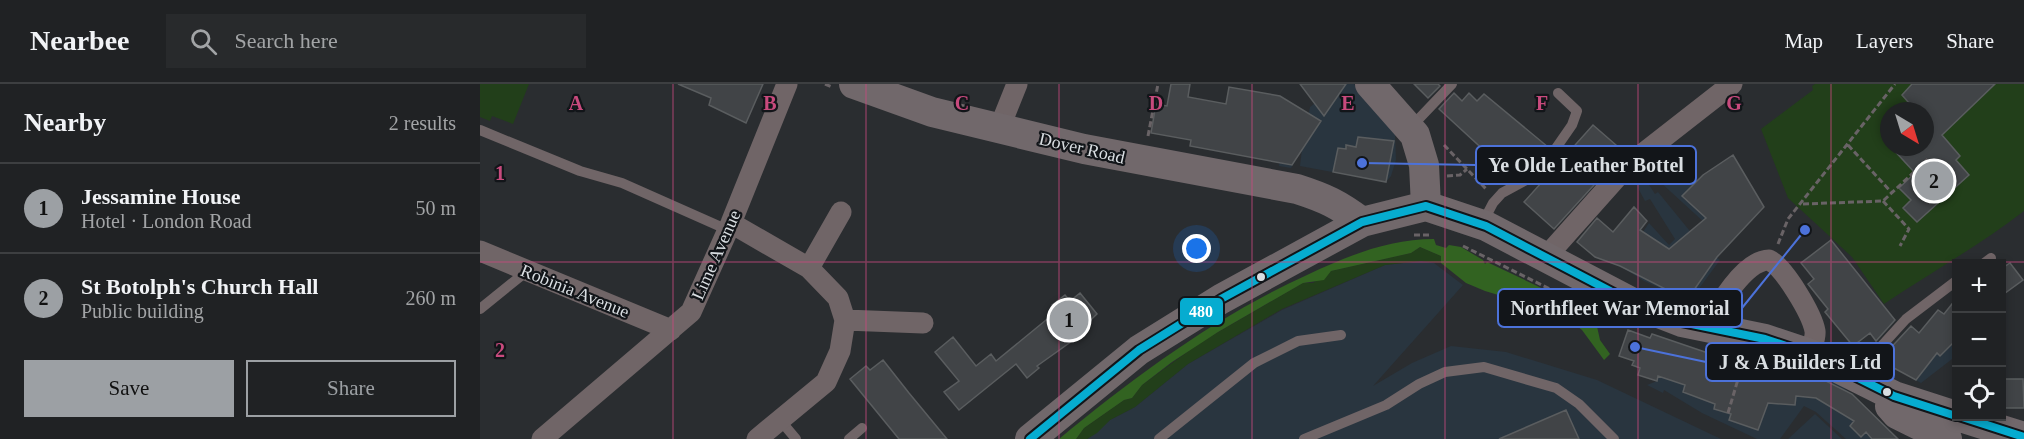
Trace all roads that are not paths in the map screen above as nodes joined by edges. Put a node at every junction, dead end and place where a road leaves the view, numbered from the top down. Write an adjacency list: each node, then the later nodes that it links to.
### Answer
1 (787, 84): 16 (street, Lime Avenue)
2 (1017, 84): 9 (street)
3 (1370, 84): 8 (main road)
4 (1452, 84): 8 (lane)
5 (1732, 84): 19 (street)
6 (844, 86): 9 (main road, Dover Road)
7 (1558, 93): 14 (lane)
8 (1414, 124): 12 (main road)
9 (999, 129): 11 (main road, Dover Road)
10 (480, 130): 16 (lane)
11 (1314, 196): 15 (main road, Dover Road); 17 (main road)
12 (1426, 206): 14 (main road); 15 (main road)
13 (841, 212): 20 (street)
14 (1489, 212): 19 (main road)
15 (1362, 222): 17 (main road)
16 (729, 226): 20 (street); 27 (street, Lime Avenue)
17 (1331, 238): 40 (main road)
18 (480, 252): 21 (street, Robinia Avenue)
19 (1545, 258): 26 (main road)
20 (809, 268): 24 (street)
21 (527, 271): 23 (lane); 27 (street, Robinia Avenue)
22 (1952, 284): 30 (lane)
23 (480, 309)
24 (845, 320): 25 (street); 32 (street)
25 (922, 323)
26 (1708, 328): 29 (main road); 29 (street)
27 (671, 330): 36 (street, Lime Avenue)
28 (1341, 335): 41 (lane)
29 (1810, 354): 30 (main road)
30 (1863, 380): 31 (main road); 44 (main road)
31 (1952, 414)
32 (780, 420): 37 (street); 38 (lane)
33 (1972, 421): 35 (main road)
34 (862, 428): 39 (lane)
35 (2011, 434)
36 (542, 439)
37 (757, 439)
38 (796, 439)
39 (849, 439)
40 (1030, 439)
41 (1159, 439)
42 (1304, 439): 43 (lane)
43 (1614, 439)
44 (1947, 439)

